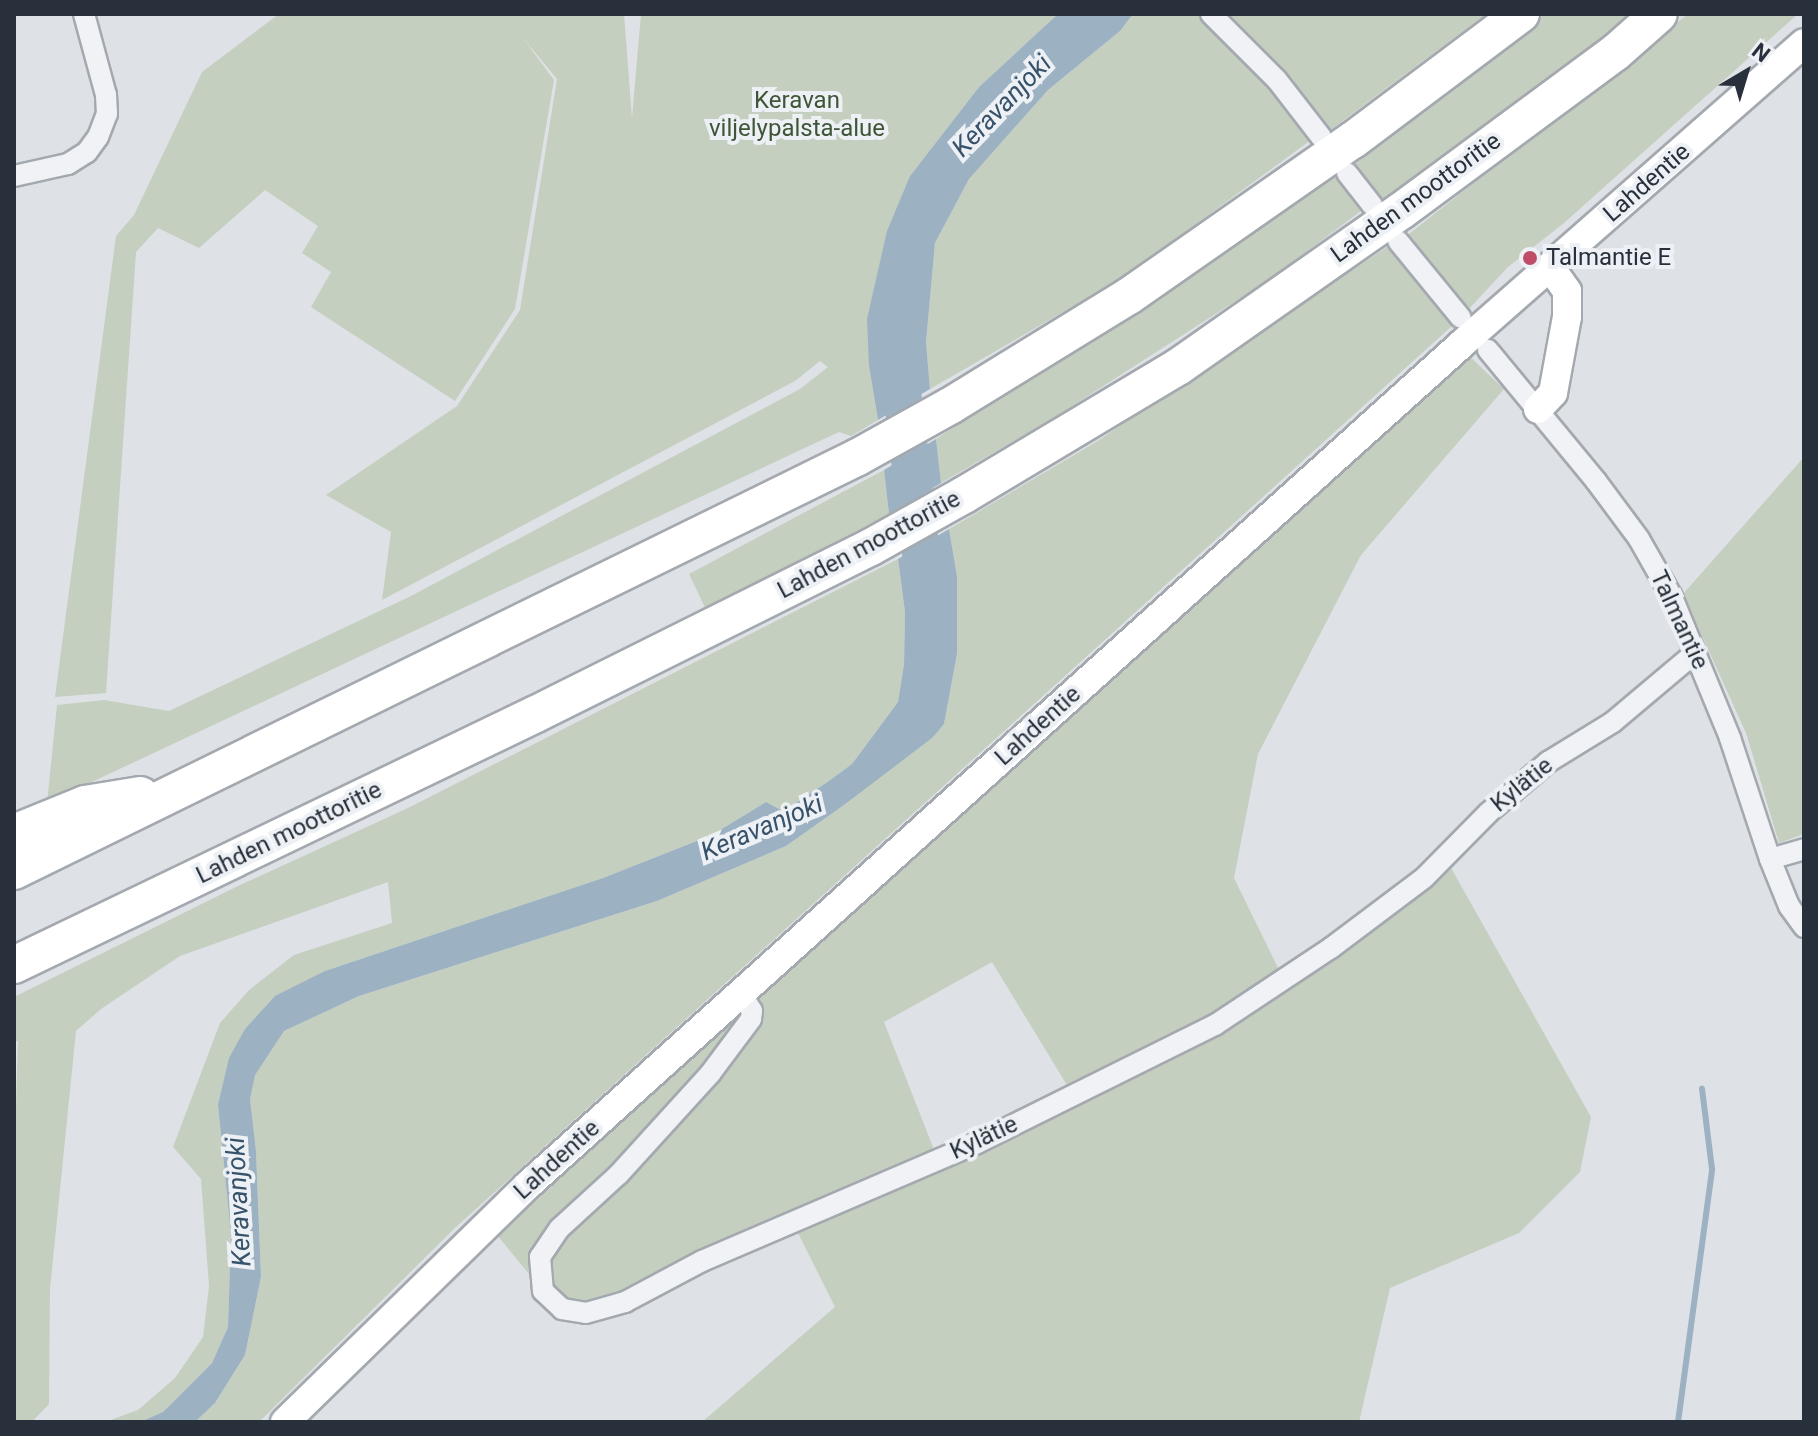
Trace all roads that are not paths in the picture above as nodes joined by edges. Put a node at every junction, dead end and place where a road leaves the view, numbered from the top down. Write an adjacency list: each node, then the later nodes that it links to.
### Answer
1 (84, 14): 8 (street)
2 (1211, 14): 6 (street)
3 (1521, 14): 16 (highway)
4 (1659, 14): 22 (highway, Lahden moottoritie)
5 (1804, 43): 11 (main road, Lahdentie)
6 (1321, 137)
7 (1347, 173): 9 (street)
8 (14, 176)
9 (1372, 205)
10 (1398, 241): 12 (street)
11 (1550, 267): 14 (main road); 23 (main road, Lahdentie)
12 (1461, 318)
13 (1488, 350): 14 (street, Talmantie)
14 (1538, 409): 15 (street, Talmantie)
15 (1695, 653): 19 (street, Talmantie); 23 (street, Kylätie)
16 (181, 788): 17 (highway); 20 (highway)
17 (14, 833)
18 (1804, 849): 19 (street)
19 (1770, 859): 21 (street, Talmantie)
20 (14, 871)
21 (1804, 927)
22 (14, 965)
23 (742, 995): 24 (main road, Lahdentie)
24 (285, 1422)

